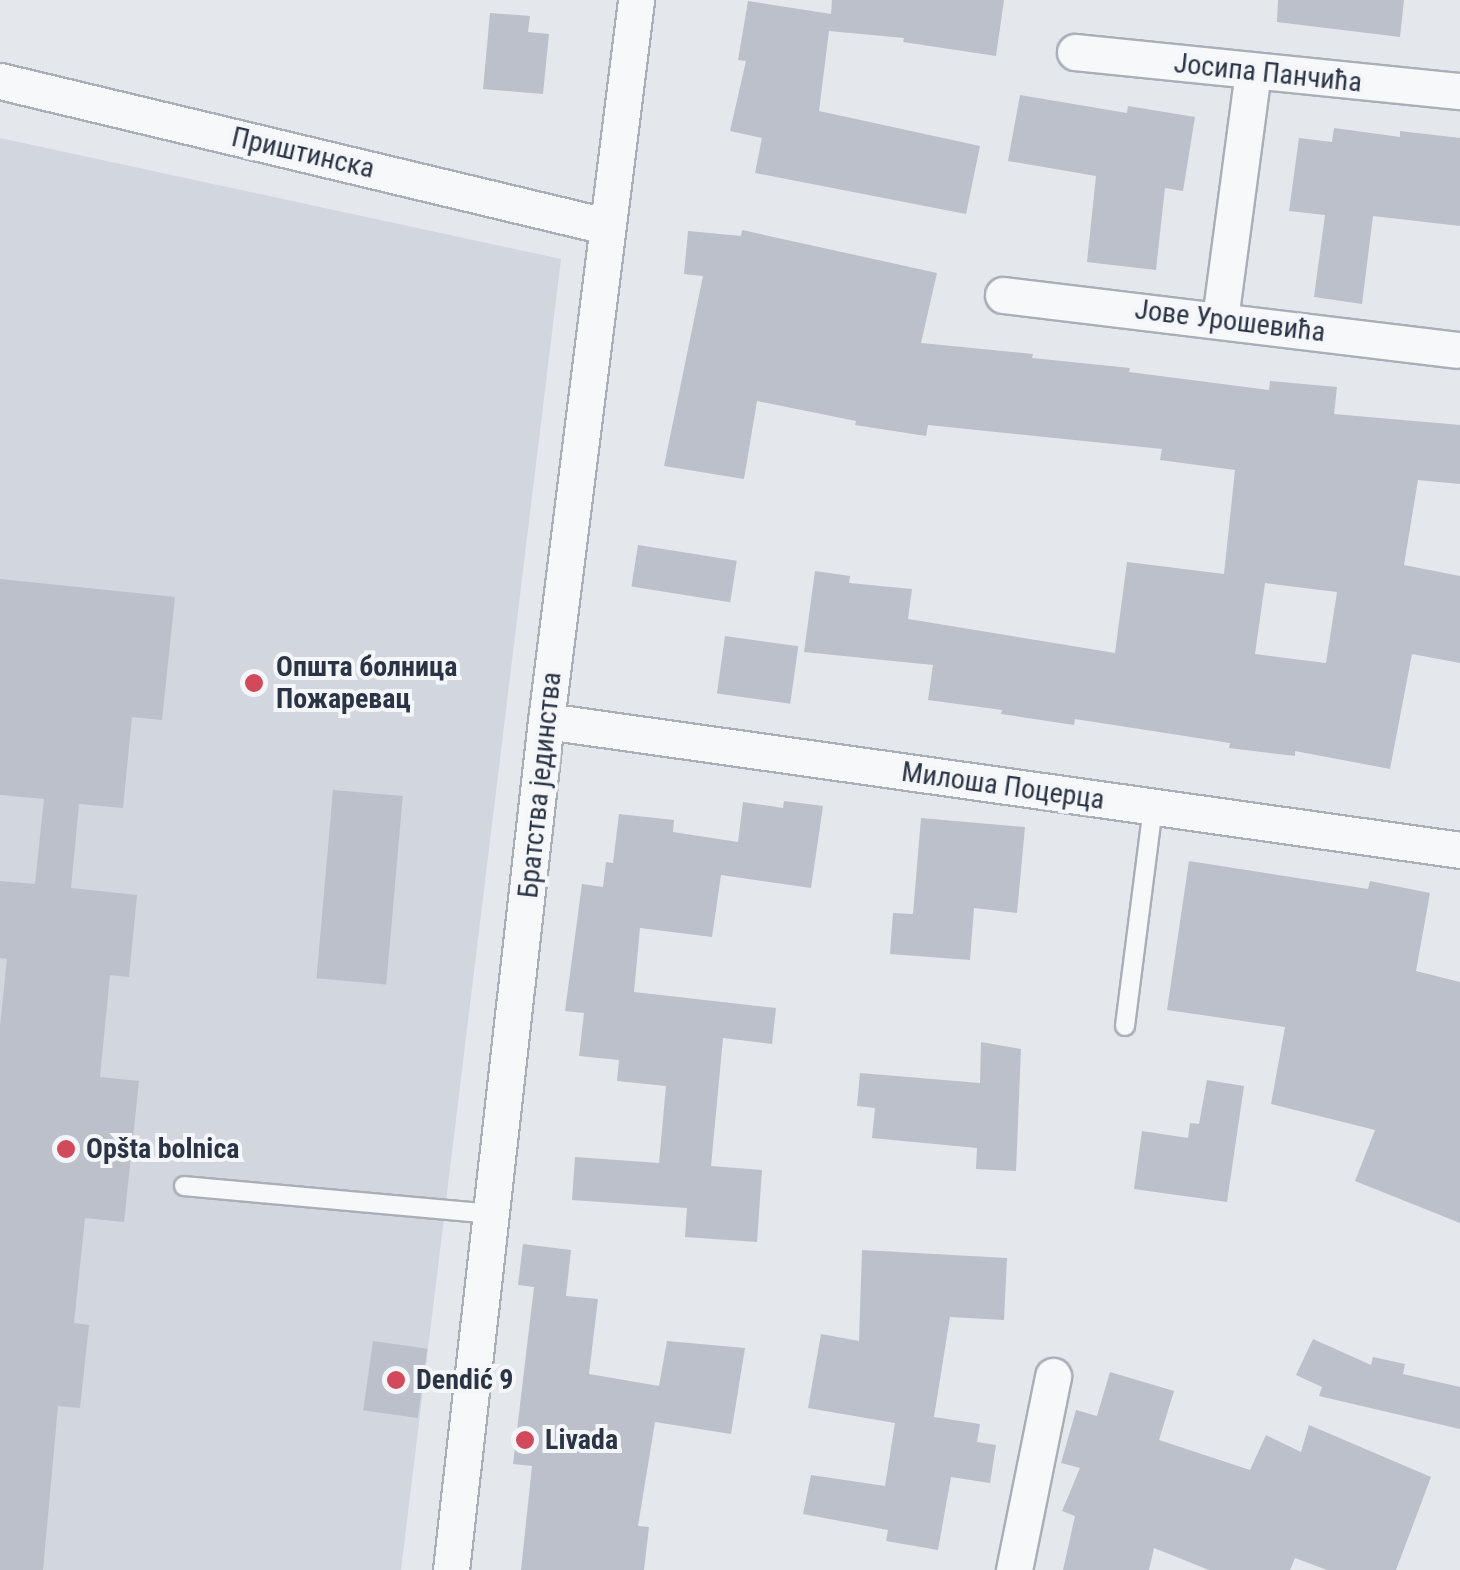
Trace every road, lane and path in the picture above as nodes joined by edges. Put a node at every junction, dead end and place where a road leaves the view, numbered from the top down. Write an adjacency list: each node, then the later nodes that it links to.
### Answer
1 (636, 0): 6 (street, Братства јединства)
2 (1076, 52): 3 (street, Јосипа Панчића)
3 (1253, 73): 5 (street, Јосипа Панчића); 8 (street)
4 (0, 81): 6 (street, Приштинска)
5 (1460, 91)
6 (606, 226): 10 (street, Братства јединства)
7 (1003, 295): 8 (street, Јове Урошевића)
8 (1220, 319): 9 (street, Јове Урошевића)
9 (1456, 350)
10 (546, 722): 11 (street, Милоша Поцерца); 15 (street, Братства јединства)
11 (1153, 807): 12 (street, Милоша Поцерца); 13 (lane)
12 (1460, 850)
13 (1124, 1026)
14 (184, 1186): 15 (lane)
15 (492, 1214): 17 (street, Братства јединства)
16 (1054, 1376): 18 (street)
17 (450, 1570)
18 (1014, 1570)

